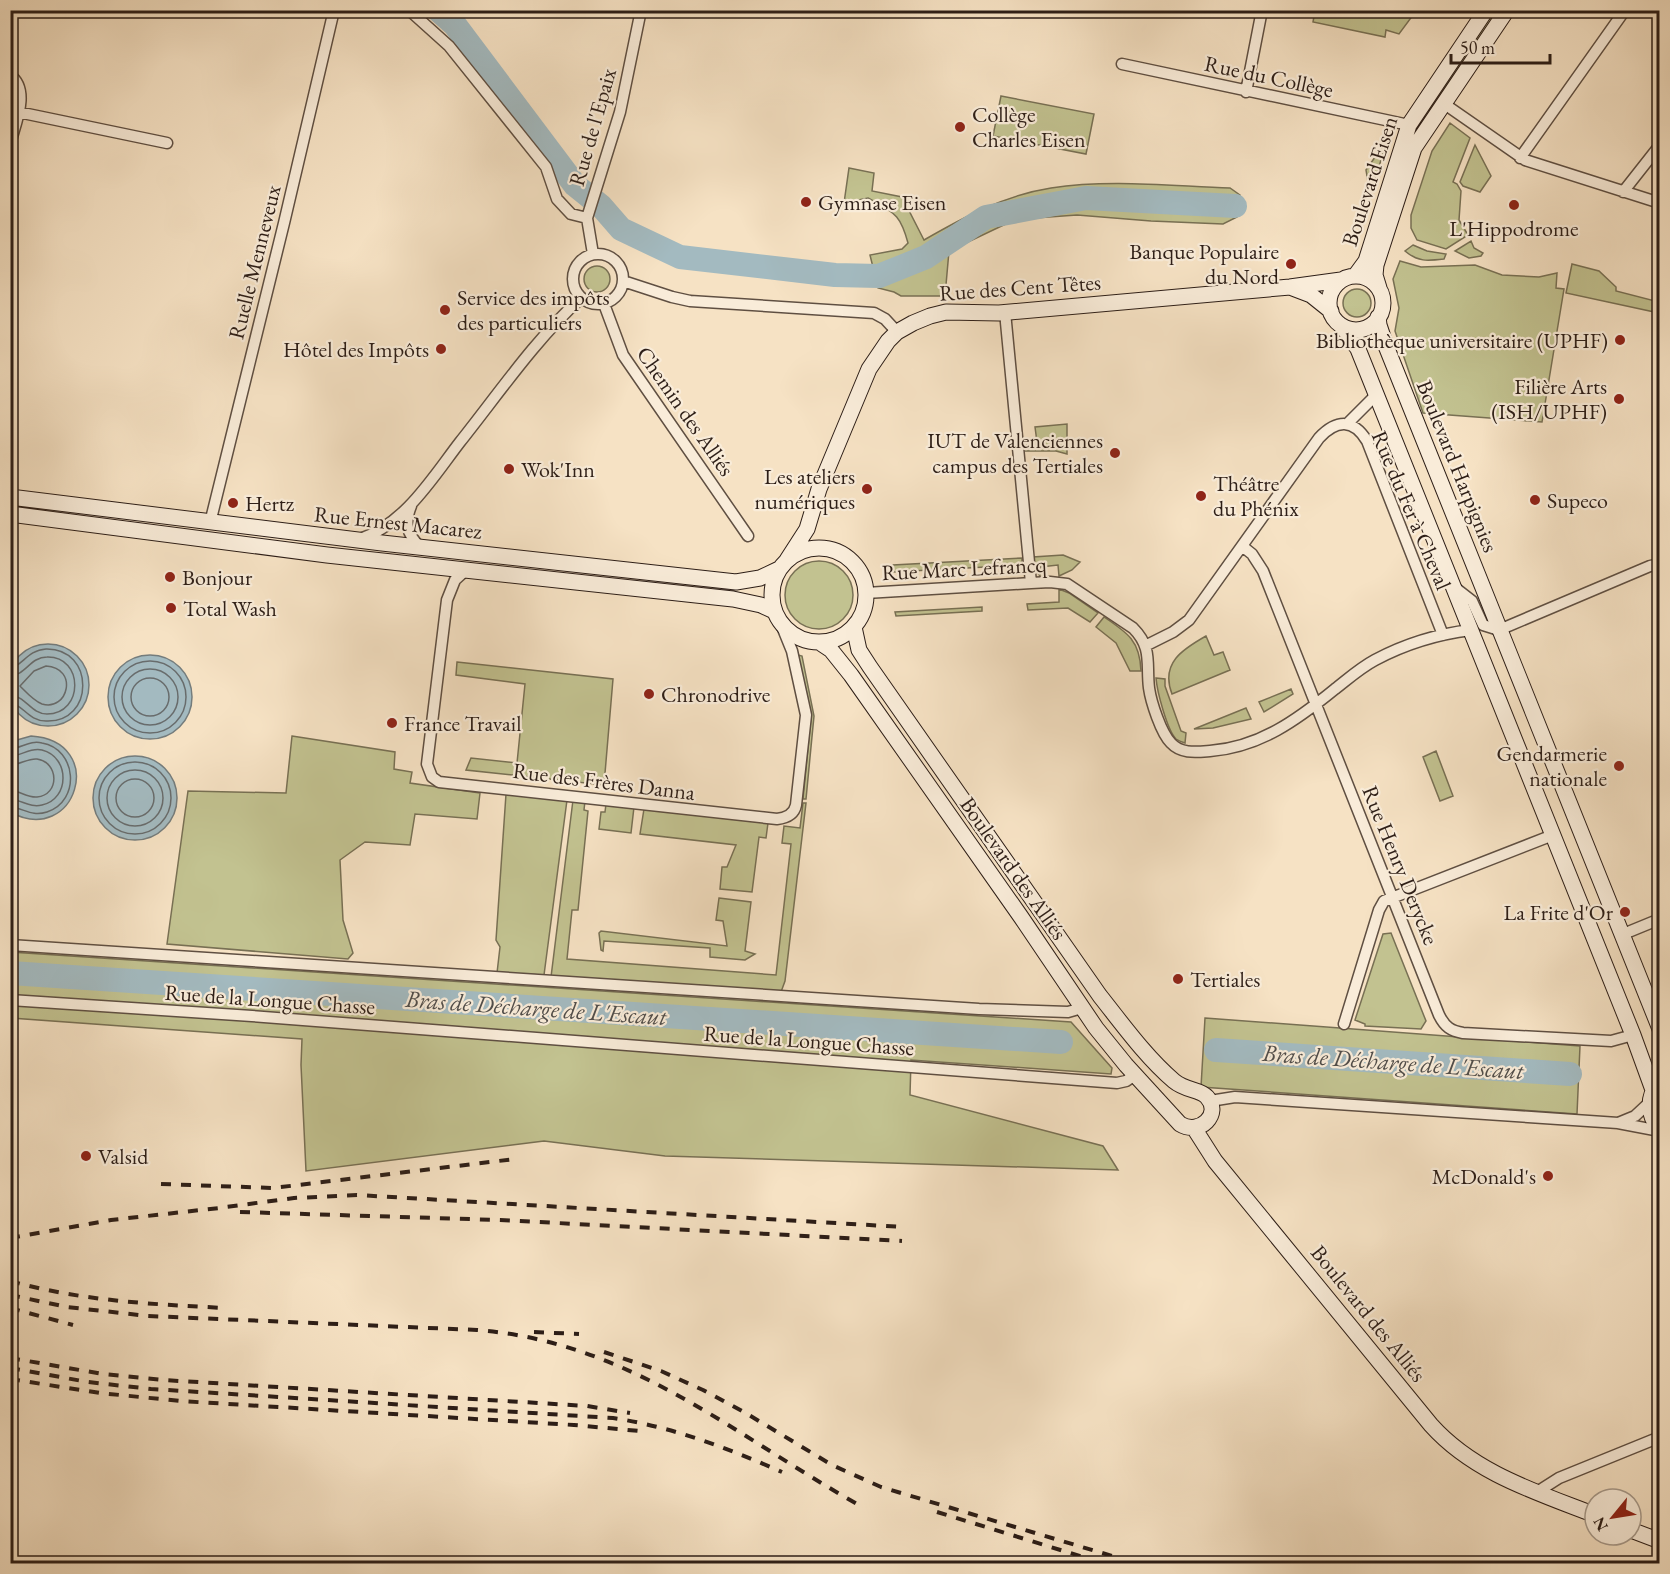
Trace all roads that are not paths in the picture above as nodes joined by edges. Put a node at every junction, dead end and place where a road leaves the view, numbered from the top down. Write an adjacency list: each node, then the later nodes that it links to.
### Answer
1 (334, 10): 39 (street, Ruelle Menneveux)
2 (409, 10): 20 (street)
3 (641, 10): 20 (street, Rue de l'Epaix)
4 (1262, 10): 10 (street)
5 (1486, 10): 13 (main road, Boulevard Eisen)
6 (1507, 10): 11 (main road, Boulevard Eisen)
7 (1625, 10): 17 (street)
8 (1122, 64): 10 (street, Rue du Collège)
9 (10, 75): 12 (street)
10 (1246, 92): 13 (street, Rue du Collège)
11 (1443, 103): 17 (street); 25 (main road, Boulevard Eisen)
12 (18, 112): 14 (street); 15 (street)
13 (1409, 125): 22 (main road, Boulevard Eisen)
14 (167, 143)
15 (10, 144)
16 (1659, 145): 18 (street)
17 (1520, 158): 18 (street)
18 (1623, 192): 19 (street)
19 (1659, 203)
20 (587, 214): 21 (street, Rue de l'Epaix)
21 (593, 254): 23 (street); 26 (street)
22 (1348, 278): 24 (main road, Rue des Cent Têtes); 25 (main road); 28 (main road)
23 (623, 281): 27 (street); 32 (street)
24 (1290, 287): 28 (main road); 29 (main road, Rue des Cent Têtes)
25 (1379, 288): 30 (main road)
26 (581, 298): 27 (street); 36 (street)
27 (604, 304): 40 (street, Chemin des Alliés)
28 (1331, 311): 31 (main road)
29 (1005, 312): 32 (main road, Rue des Cent Têtes); 48 (street)
30 (1378, 317): 31 (main road); 54 (main road, Boulevard Harpignies)
31 (1342, 326): 33 (main road, Boulevard Harpignies)
32 (897, 332): 38 (main road)
33 (1377, 394): 34 (street); 49 (main road, Boulevard Harpignies)
34 (1347, 424): 42 (street, Rue du Fer à Cheval); 55 (street, Rue du Fer à Cheval)
35 (10, 497): 39 (main road, Rue Ernest Macarez)
36 (416, 498): 41 (street); 43 (street)
37 (10, 514): 47 (main road, Rue Ernest Macarez)
38 (811, 520): 44 (main road); 45 (main road)
39 (210, 523): 41 (main road, Rue Ernest Macarez)
40 (748, 536)
41 (356, 540): 43 (main road, Rue Ernest Macarez)
42 (1242, 546): 57 (street, Rue du Fer à Cheval); 58 (street, Rue Henry Derycke)
43 (420, 547): 45 (main road, Rue Ernest Macarez)
44 (827, 549): 45 (main road); 50 (main road)
45 (783, 564): 51 (main road)
46 (1659, 564): 54 (street)
47 (466, 570): 51 (main road, Rue Ernest Macarez); 51 (street, Rue des Frères Danna)
48 (1030, 583): 50 (street, Rue Marc Lefrancq); 57 (street, Rue Marc Lefrancq)
49 (1454, 586): 53 (main road, Boulevard Harpignies); 54 (street, Boulevard Harpignies)
50 (866, 593): 52 (main road)
51 (778, 618): 56 (main road)
52 (854, 627): 56 (main road); 70 (main road, Boulevard des Alliés)
53 (1471, 630): 55 (street); 59 (main road, Boulevard Harpignies)
54 (1499, 630): 62 (main road, Boulevard Harpignies)
55 (1443, 635): 58 (street)
56 (819, 642): 65 (main road, Boulevard des Alliés)
57 (1145, 646): 58 (street)
58 (1316, 704): 60 (street, Rue Henry Derycke)
59 (1553, 835): 60 (street); 68 (main road, Boulevard Harpignies)
60 (1392, 897): 66 (street); 68 (street, Rue Henry Derycke)
61 (1659, 919): 62 (street)
62 (1621, 934): 67 (main road, Boulevard Harpignies)
63 (10, 945): 65 (street, Rue de la Longue Chasse)
64 (10, 1000): 69 (street, Rue de la Longue Chasse)
65 (1082, 1008): 69 (main road, Boulevard des Alliés)
66 (1344, 1023)
67 (1659, 1029)
68 (1633, 1035): 71 (main road, Boulevard Harpignies)
69 (1135, 1074): 73 (main road, Boulevard des Alliés)
70 (1190, 1090): 72 (main road, Boulevard des Alliés); 73 (main road)
71 (1654, 1091): 74 (street); 76 (main road, Boulevard Harpignies)
72 (1210, 1101): 74 (street); 75 (main road)
73 (1175, 1117): 75 (main road, Boulevard des Alliés)
74 (1618, 1124): 76 (street)
75 (1194, 1128): 78 (main road, Boulevard des Alliés)
76 (1659, 1130)
77 (1659, 1437): 78 (street)
78 (1537, 1492): 79 (main road, Boulevard des Alliés)
79 (1583, 1510)
80 (1643, 1535): 81 (main road)
81 (1659, 1541)

